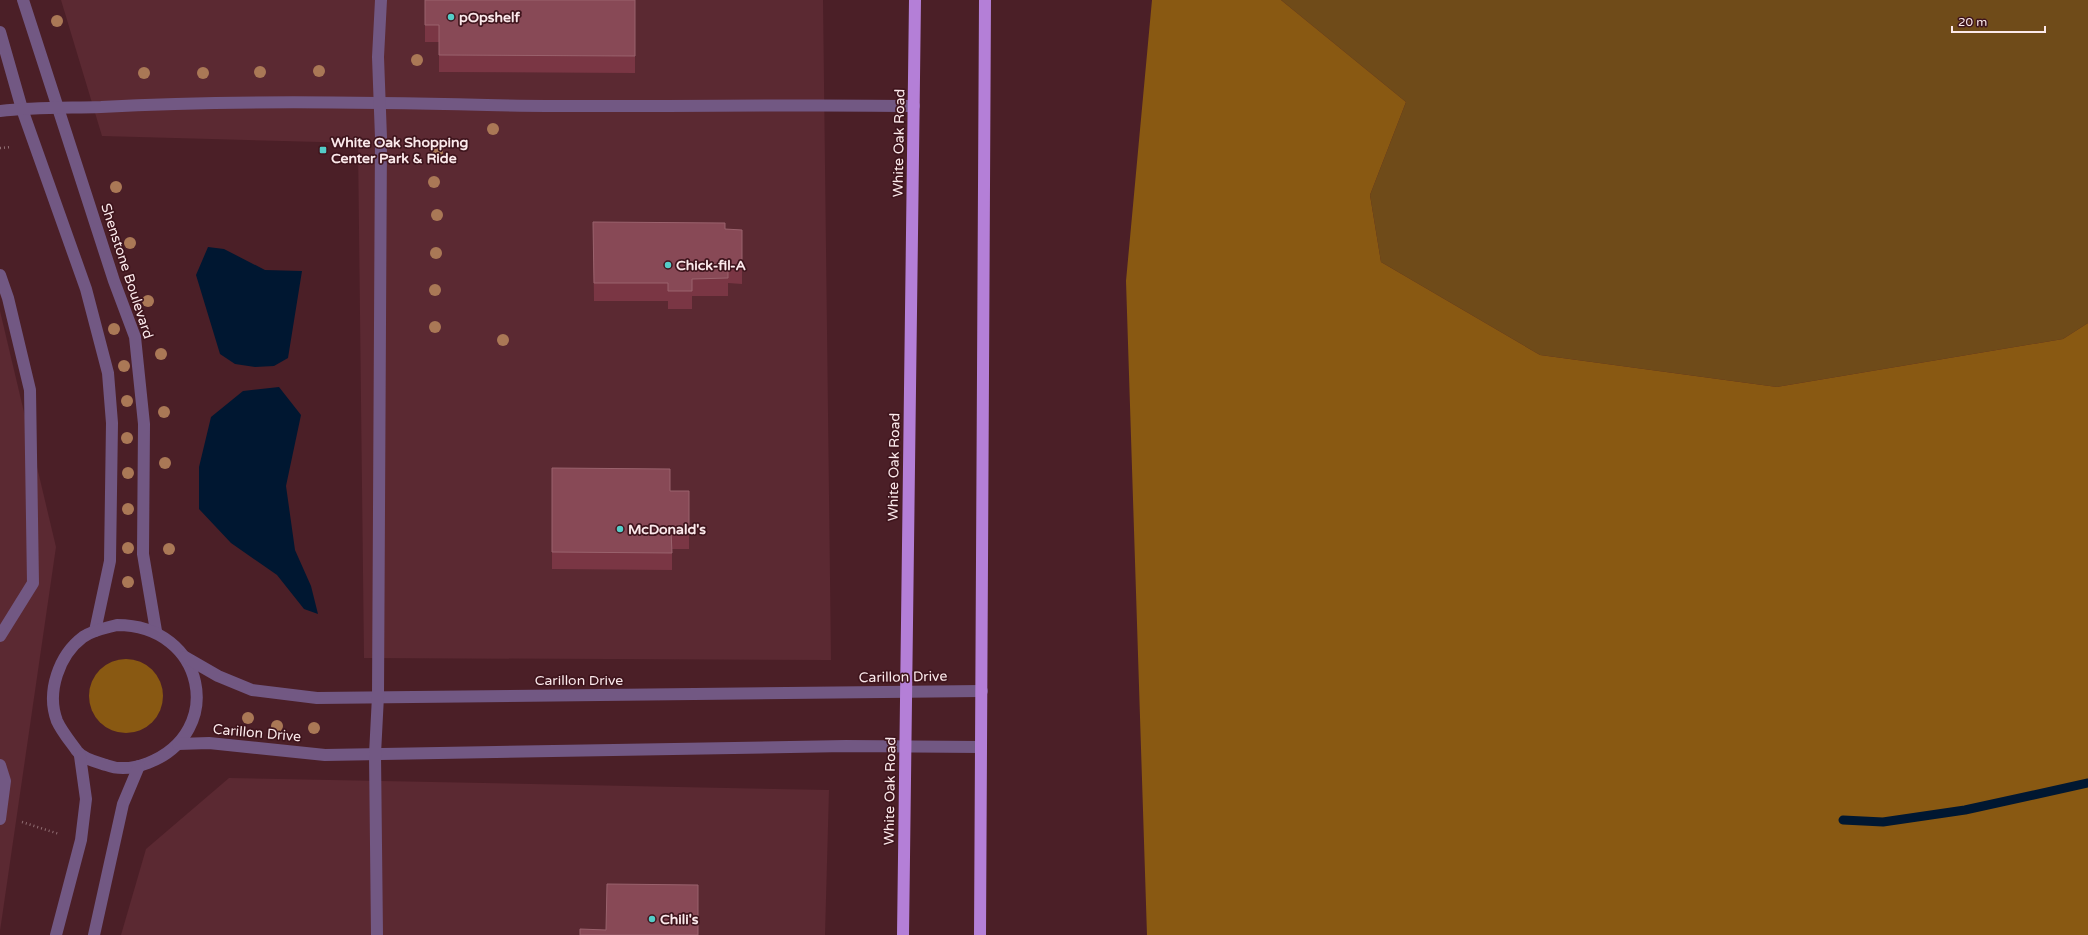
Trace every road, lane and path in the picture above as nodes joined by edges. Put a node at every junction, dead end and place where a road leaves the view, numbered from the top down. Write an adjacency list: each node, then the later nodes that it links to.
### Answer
1 (24, 0): 9 (street, Shenstone Boulevard)
2 (381, 0): 6 (street)
3 (915, 0): 7 (main road, White Oak Road)
4 (985, 0): 16 (main road)
5 (0, 32): 8 (street)
6 (380, 103): 7 (street); 9 (street); 18 (street)
7 (914, 106): 17 (main road, White Oak Road)
8 (22, 109): 9 (street); 10 (street); 12 (street)
9 (58, 109): 13 (street, Shenstone Boulevard)
10 (0, 111)
11 (0, 275): 14 (street)
12 (95, 631): 13 (street); 23 (street)
13 (156, 631): 15 (street)
14 (0, 636)
15 (185, 657): 18 (street, Carillon Drive); 19 (street)
16 (982, 691): 17 (street, Carillon Drive); 21 (main road)
17 (905, 692): 18 (street, Carillon Drive); 20 (main road, White Oak Road)
18 (378, 696): 22 (street)
19 (178, 744): 22 (street, Carillon Drive); 25 (street)
20 (905, 746): 21 (street, Carillon Drive); 22 (street, Carillon Drive); 31 (main road, White Oak Road)
21 (981, 747): 32 (main road)
22 (375, 754): 30 (street)
23 (80, 756): 25 (street); 28 (street)
24 (0, 765): 26 (street)
25 (139, 766): 29 (street)
26 (0, 818): 27 (path)
27 (67, 837)
28 (56, 935)
29 (94, 935)
30 (377, 935)
31 (903, 935)
32 (980, 935)

